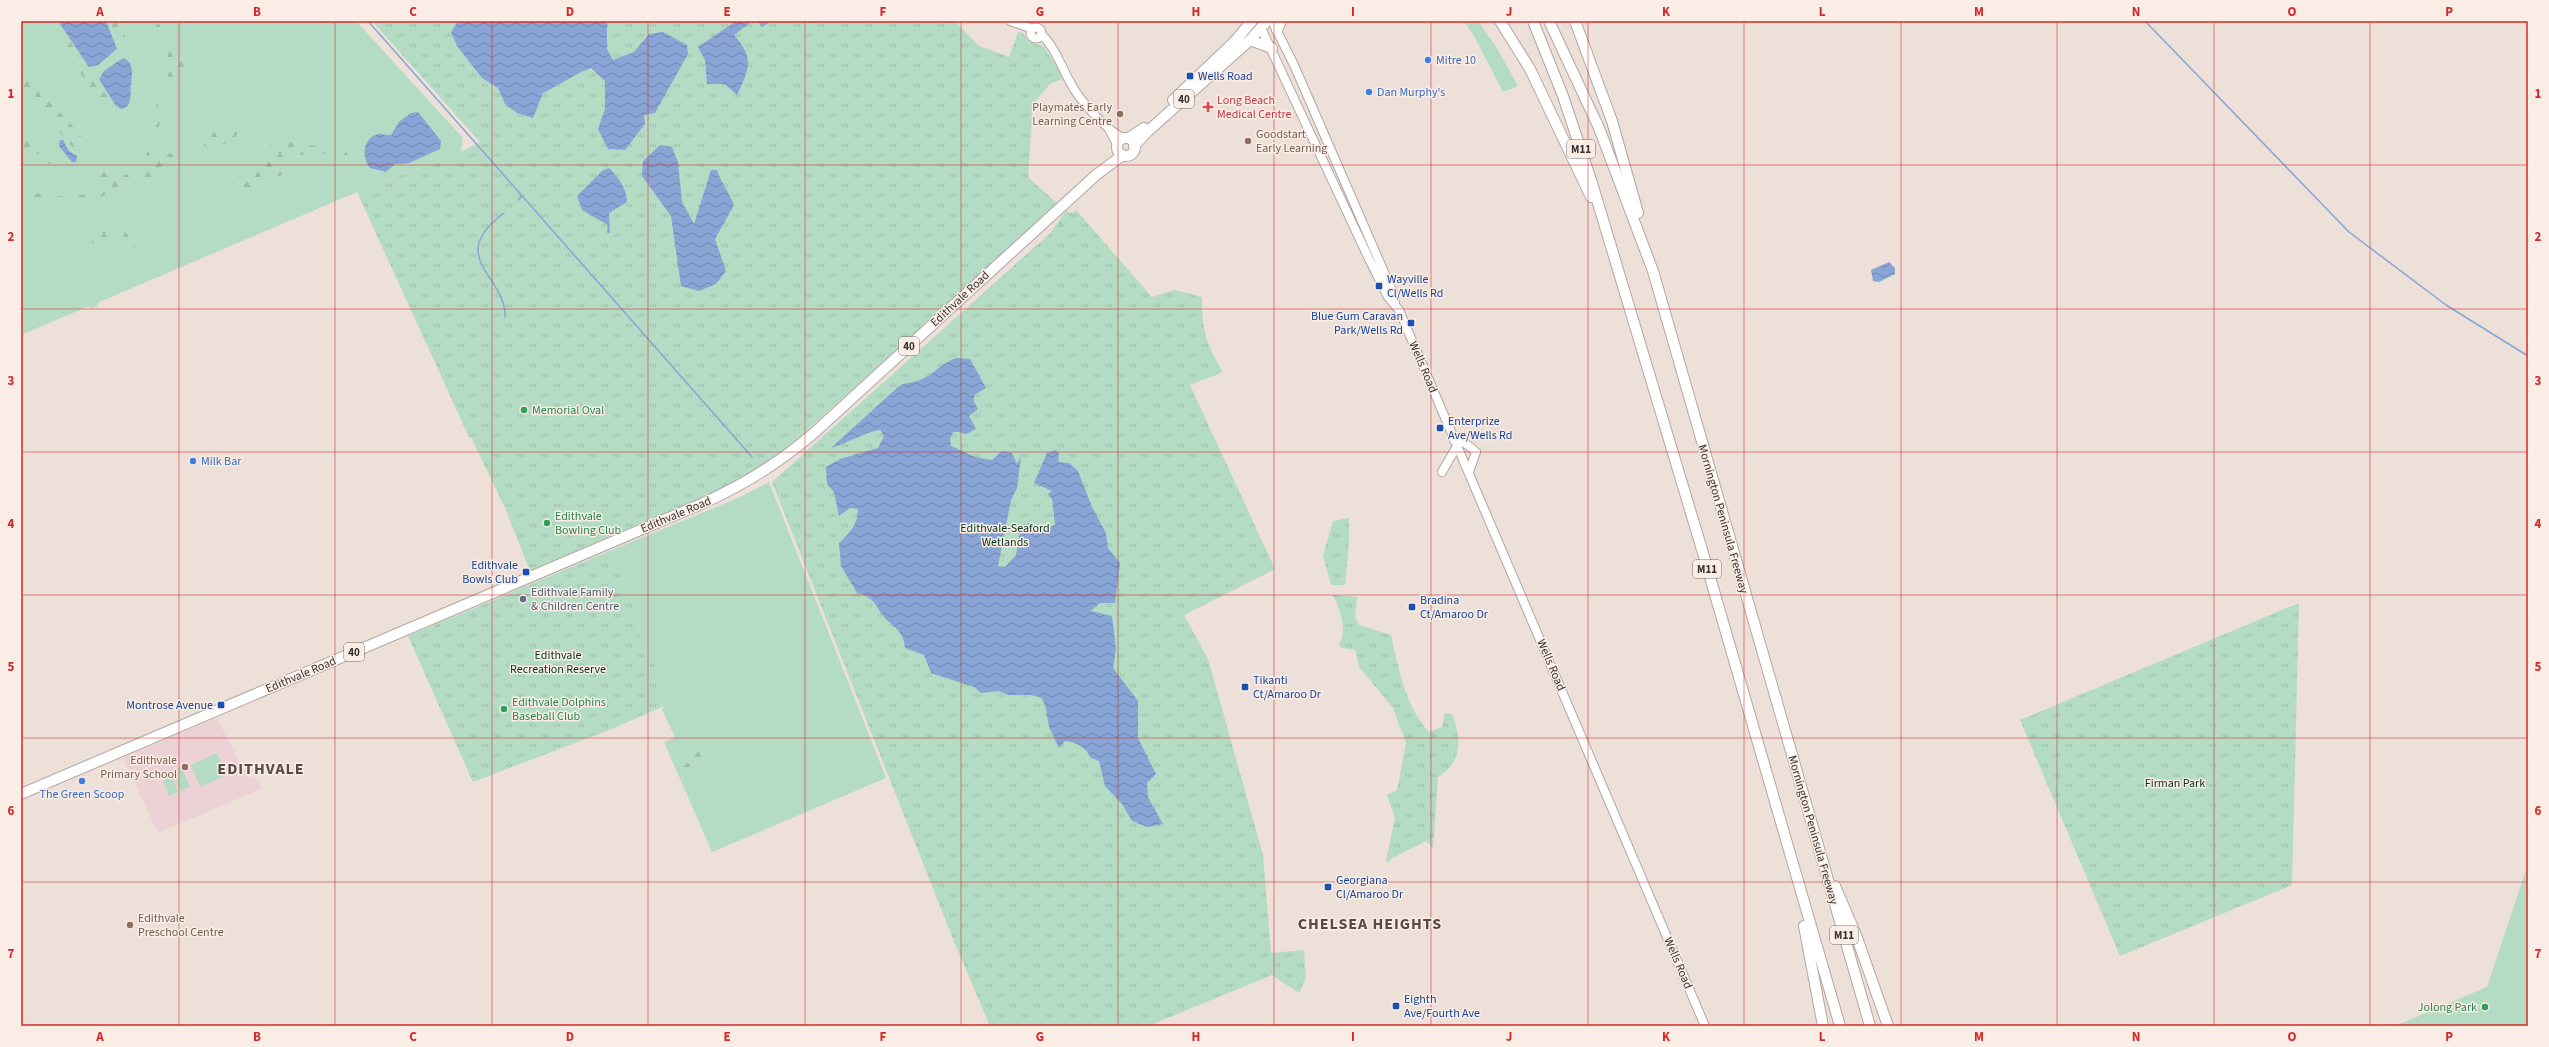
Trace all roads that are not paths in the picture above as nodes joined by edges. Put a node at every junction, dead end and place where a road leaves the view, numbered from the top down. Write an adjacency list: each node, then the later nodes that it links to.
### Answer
1 (1252, 21): 11 (highway, Edithvale Road / 40)
2 (1500, 21): 13 (highway)
3 (1533, 21): 13 (highway, M11)
4 (1549, 21): 12 (highway, Mornington Peninsula Freeway / M11)
5 (1575, 21): 12 (highway)
6 (1013, 22): 11 (main road)
7 (1264, 24): 9 (highway, Edithvale Road / 40); 10 (main road, Wells Road)
8 (1277, 24): 14 (main road, Wells Road)
9 (1250, 40): 10 (highway); 11 (highway, Edithvale Road / 40)
10 (1272, 48): 14 (main road, Wells Road)
11 (1124, 145): 18 (highway, Edithvale Road / 40)
12 (1653, 271): 19 (highway, Mornington Peninsula Freeway / M11)
13 (1621, 280): 20 (highway, M11)
14 (1395, 304): 15 (main road, Wells Road)
15 (1456, 443): 16 (main road); 17 (main road, Wells Road); 17 (main road)
16 (1442, 472)
17 (1469, 472): 21 (main road, Wells Road)
18 (21, 794)
19 (1817, 844): 24 (highway, Mornington Peninsula Freeway / M11); 25 (highway)
20 (1791, 859): 22 (highway); 23 (highway, M11)
21 (1705, 1026)
22 (1823, 1026)
23 (1840, 1026)
24 (1870, 1026)
25 (1888, 1026)

